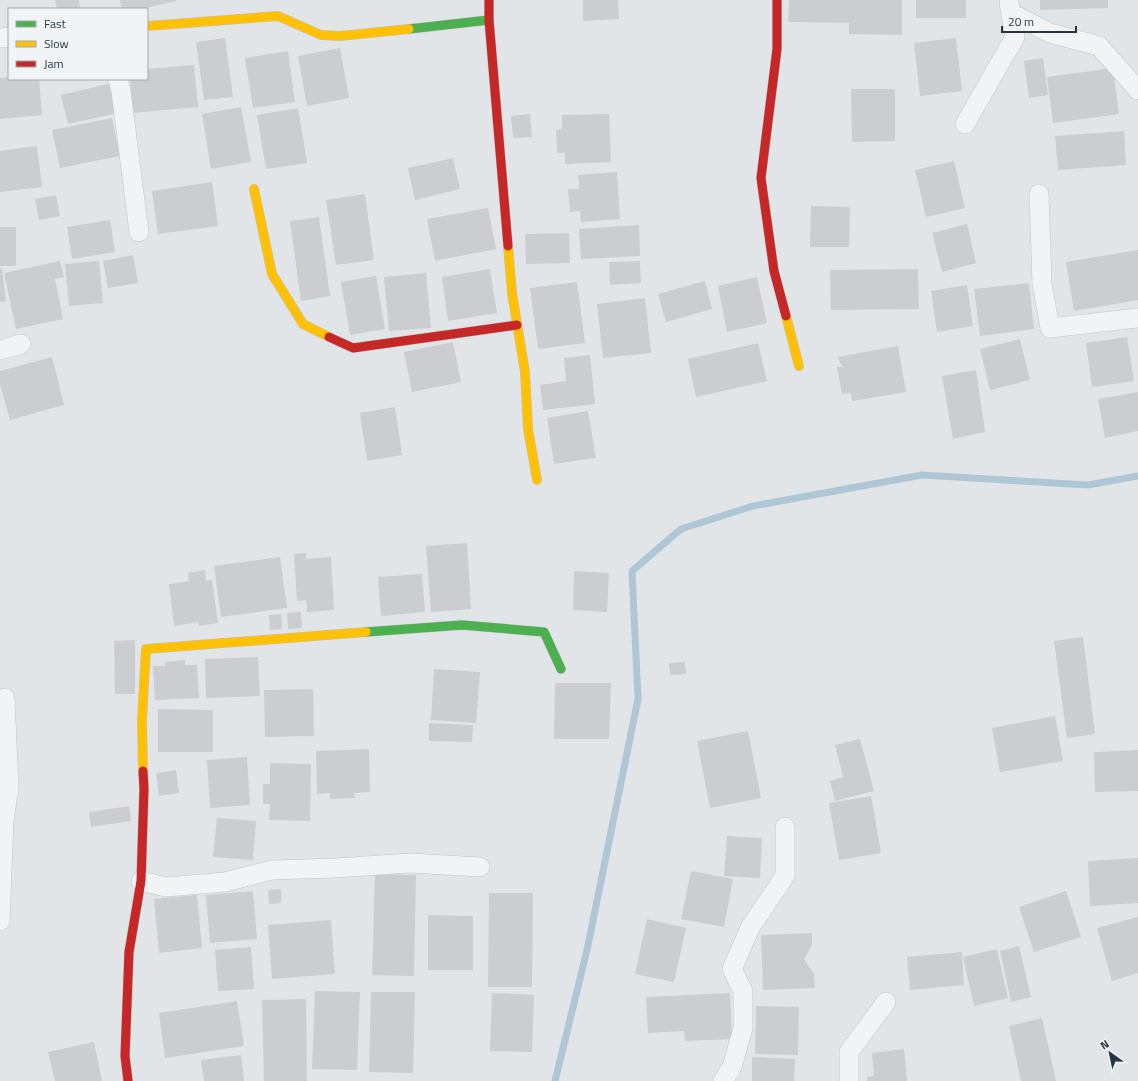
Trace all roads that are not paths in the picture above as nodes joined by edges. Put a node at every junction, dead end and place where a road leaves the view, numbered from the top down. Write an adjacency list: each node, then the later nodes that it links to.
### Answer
1 (489, 0): 4 (street)
2 (777, 0): 16 (street)
3 (1009, 6): 7 (street); 8 (street)
4 (489, 20): 5 (street); 13 (street)
5 (148, 26)
6 (118, 80): 11 (street)
7 (1138, 90)
8 (965, 124)
9 (254, 189): 13 (street)
10 (1039, 194): 12 (street)
11 (139, 232)
12 (1138, 318)
13 (517, 326): 17 (street)
14 (22, 344): 15 (street)
15 (0, 350)
16 (799, 366)
17 (537, 480)
18 (561, 669): 22 (street)
19 (5, 698): 23 (street)
20 (785, 827): 26 (street)
21 (480, 867): 22 (street)
22 (141, 881): 25 (street)
23 (0, 921)
24 (886, 1002): 27 (street)
25 (128, 1081)
26 (723, 1081)
27 (849, 1081)

